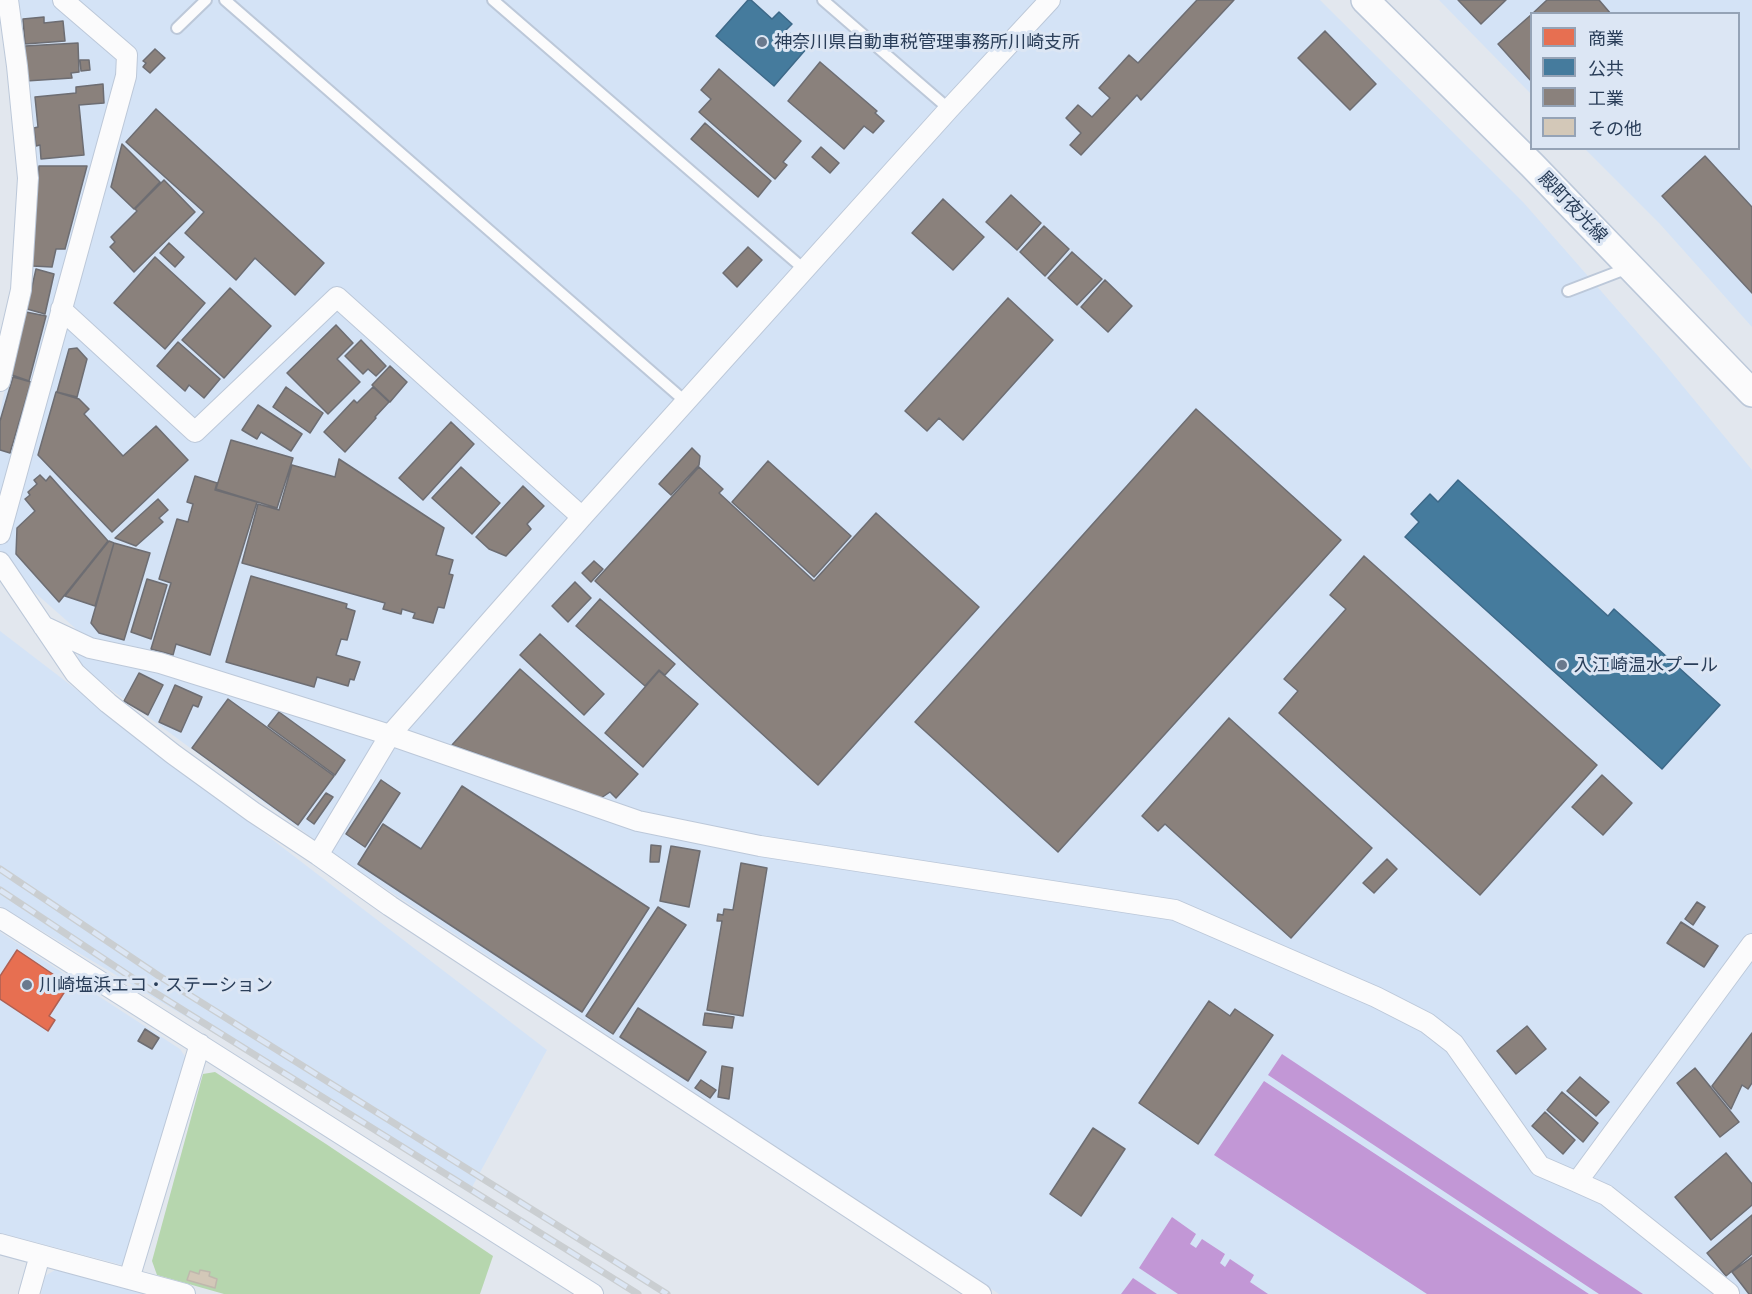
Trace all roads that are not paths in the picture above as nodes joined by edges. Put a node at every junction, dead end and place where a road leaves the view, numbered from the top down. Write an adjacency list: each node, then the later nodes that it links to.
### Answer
1 (8, 0): 15 (street)
2 (63, 0): 14 (street)
3 (206, 0): 9 (lane)
4 (225, 0): 17 (lane)
5 (493, 0): 12 (lane)
6 (823, 0): 10 (lane)
7 (1050, 0): 10 (street)
8 (1365, 0): 11 (street, 殿町夜光線)
9 (177, 28)
10 (949, 109): 12 (street)
11 (1631, 267): 13 (lane); 16 (street, 殿町夜光線)
12 (805, 270): 17 (street)
13 (1568, 291)
14 (61, 309): 18 (street); 19 (street)
15 (0, 381)
16 (1752, 393)
17 (686, 402): 18 (street)
18 (582, 517): 22 (street)
19 (0, 534)
20 (0, 562): 21 (street)
21 (44, 626): 22 (street); 23 (street)
22 (390, 735): 23 (street); 27 (street)
23 (318, 855): 35 (street)
24 (0, 918): 26 (street)
25 (1752, 944): 27 (street)
26 (200, 1044): 30 (street); 34 (street)
27 (1577, 1182): 31 (street)
28 (0, 1244): 29 (street)
29 (40, 1255): 30 (street); 32 (street)
30 (129, 1279): 33 (street)
31 (1729, 1293)
32 (29, 1294)
33 (185, 1294)
34 (593, 1294)
35 (981, 1294)

